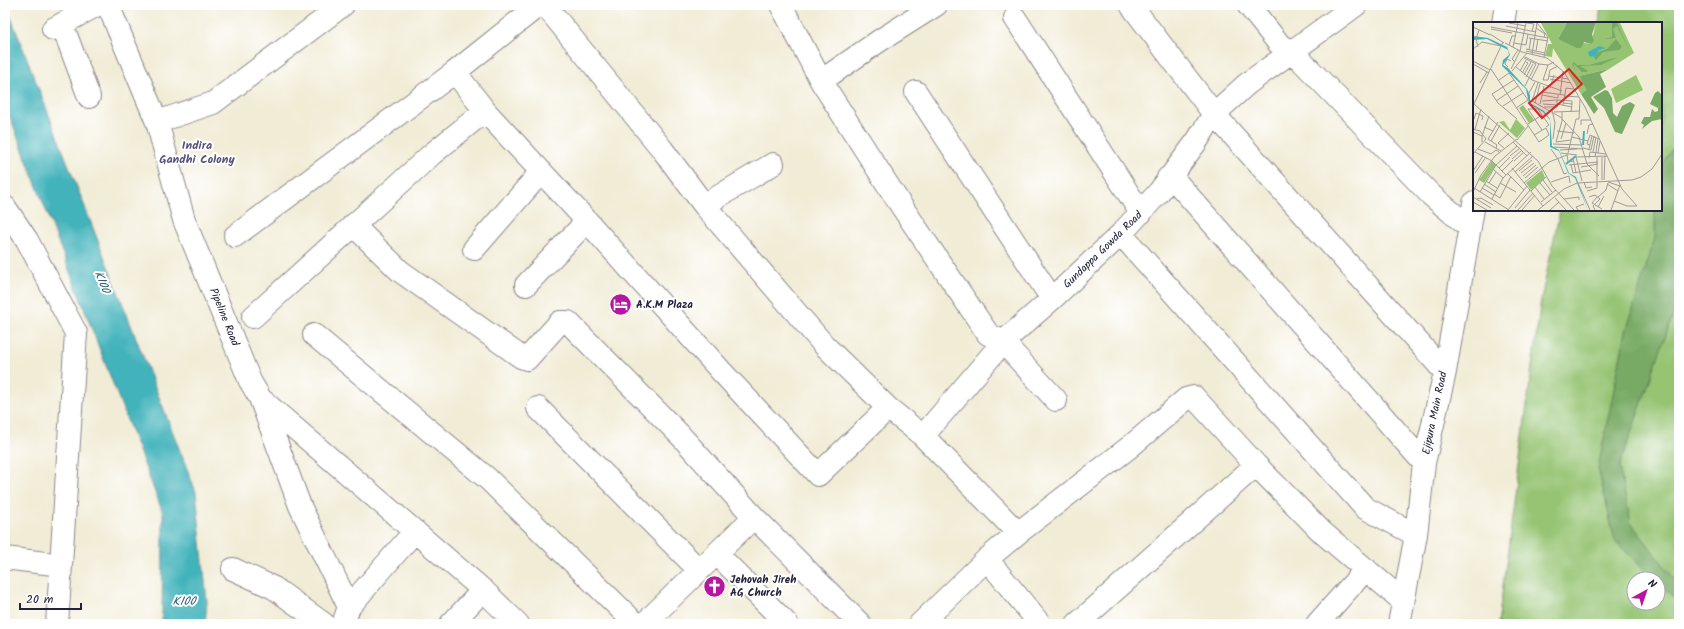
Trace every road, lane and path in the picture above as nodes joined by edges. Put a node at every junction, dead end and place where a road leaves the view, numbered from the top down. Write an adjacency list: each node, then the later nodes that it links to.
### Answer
1 (97, 5): 19 (street)
2 (108, 5): 22 (street, Pipeline Road)
3 (342, 5): 22 (street)
4 (539, 5): 16 (street)
5 (545, 5): 26 (street)
6 (781, 5): 17 (street)
7 (936, 5): 12 (street)
8 (1131, 5): 21 (street)
9 (1248, 5): 15 (street)
10 (1356, 5): 15 (street, Gundappa Gowda Road)
11 (1506, 5): 14 (street)
12 (906, 13): 17 (street)
13 (1015, 18): 29 (street)
14 (1503, 22)
15 (1293, 52): 21 (street, Gundappa Gowda Road); 32 (street)
16 (456, 72): 20 (street); 34 (street)
17 (821, 81): 40 (street)
18 (916, 92): 37 (street)
19 (89, 97)
20 (486, 111): 24 (street); 31 (street)
21 (1214, 114): 25 (street, Gundappa Gowda Road); 41 (street)
22 (157, 122): 42 (street, Pipeline Road)
23 (773, 164): 26 (street)
24 (541, 172): 30 (street); 35 (street)
25 (1168, 178): 29 (street, Gundappa Gowda Road); 47 (street)
26 (704, 205): 45 (street)
27 (5, 207): 56 (street)
28 (1473, 209): 32 (street, Ejipura Main Road)
29 (1141, 213): 33 (street, Gundappa Gowda Road)
30 (587, 221): 36 (street); 45 (street)
31 (353, 225): 38 (street); 49 (street)
32 (1470, 228): 41 (street, Ejipura Main Road)
33 (1122, 234): 37 (street, Gundappa Gowda Road); 52 (street)
34 (235, 236)
35 (474, 249)
36 (526, 285)
37 (1052, 299): 40 (street, Gundappa Gowda Road)
38 (253, 317)
39 (314, 335): 69 (street)
40 (1003, 342): 43 (street); 46 (street, Gundappa Gowda Road)
41 (1445, 372): 47 (street, Ejipura Main Road)
42 (260, 398): 50 (street); 62 (street, Pipeline Road)
43 (1056, 400)
44 (538, 408): 59 (street)
45 (888, 408): 46 (street)
46 (923, 436): 51 (street)
47 (1424, 463): 52 (street, Ejipura Main Road)
48 (1256, 465): 51 (street); 58 (street); 73 (street)
49 (754, 517): 53 (street); 71 (street)
50 (415, 531): 60 (street); 62 (street)
51 (1018, 533): 55 (street)
52 (1416, 535): 61 (street, Ejipura Main Road)
53 (717, 554): 59 (street); 70 (street)
54 (5, 558): 56 (street)
55 (987, 559): 64 (street); 72 (street)
56 (61, 565): 65 (street)
57 (233, 569): 66 (street)
58 (1366, 569): 61 (street); 74 (street)
59 (699, 570): 63 (street)
60 (484, 590): 67 (street); 68 (street)
61 (1403, 601): 75 (street, Ejipura Main Road)
62 (346, 615)
63 (657, 620)
64 (1037, 623)
65 (57, 624)
66 (324, 624)
67 (451, 624)
68 (518, 624)
69 (636, 624)
70 (787, 624)
71 (860, 624)
72 (920, 624)
73 (1077, 624)
74 (1317, 624)
75 (1399, 624)

